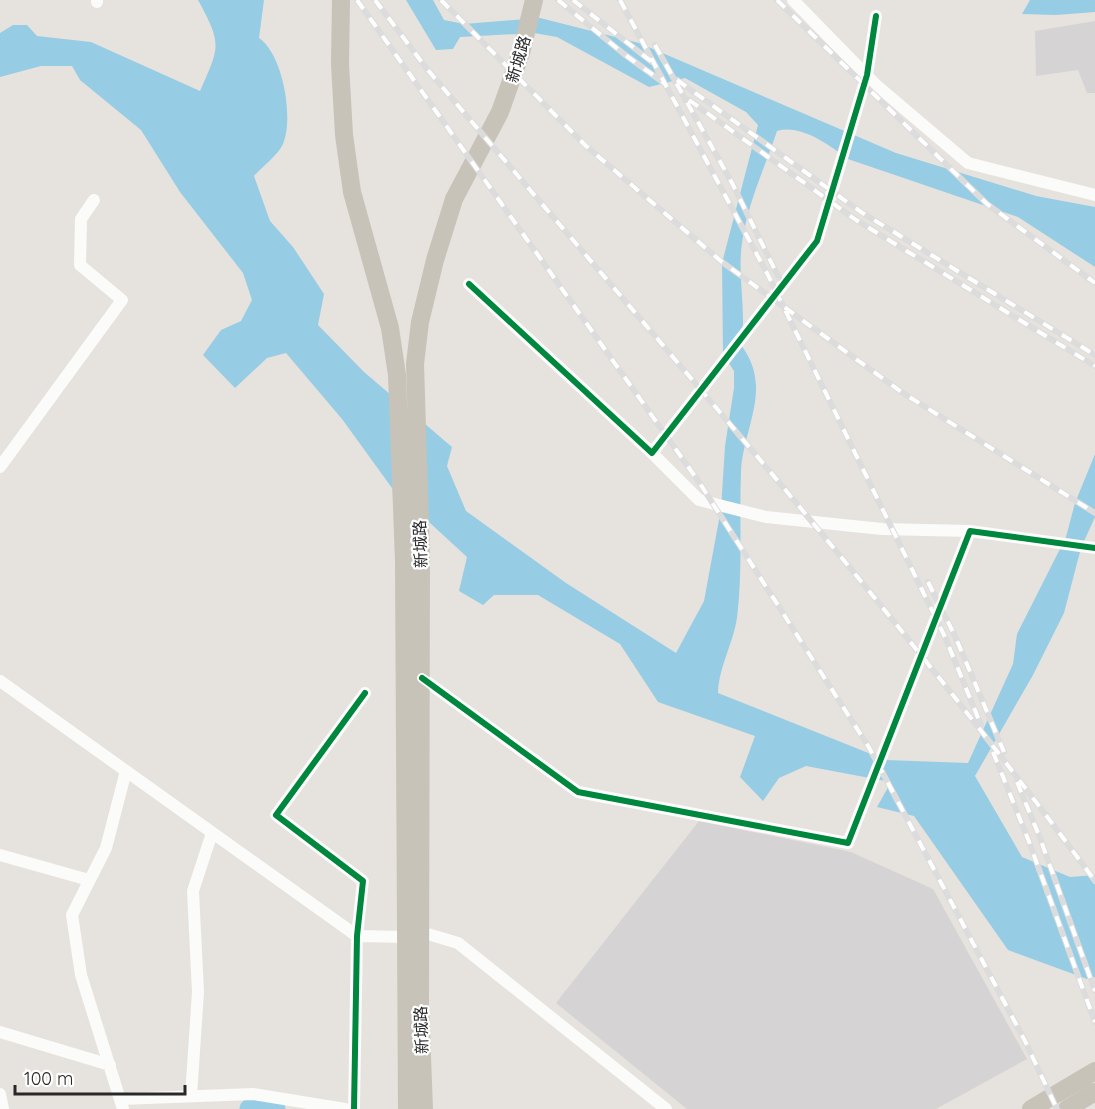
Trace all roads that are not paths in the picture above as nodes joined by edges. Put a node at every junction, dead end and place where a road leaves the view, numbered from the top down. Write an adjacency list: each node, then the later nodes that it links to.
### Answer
1 (341, 0): 20 (main road, 新城路)
2 (534, 0): 13 (main road, 新城路)
3 (793, 0): 5 (street)
4 (876, 16): 5 (street)
5 (867, 75): 6 (street); 9 (street)
6 (1095, 195)
7 (94, 200): 10 (street)
8 (469, 284): 9 (street)
9 (652, 453): 11 (street)
10 (0, 466)
11 (970, 531): 12 (street); 13 (street)
12 (1095, 548)
13 (422, 678): 20 (main road, 新城路)
14 (0, 681): 16 (street)
15 (365, 693): 21 (street)
16 (126, 771): 17 (street); 19 (street)
17 (212, 832): 21 (street); 27 (street)
18 (0, 855): 19 (street)
19 (89, 880): 23 (street)
20 (413, 935): 21 (street); 29 (main road, 新城路); 33 (street)
21 (357, 936): 32 (street)
22 (0, 1032): 23 (street)
23 (110, 1065): 28 (street)
24 (1095, 1071): 34 (main road)
25 (1095, 1092): 35 (main road)
26 (0, 1094): 30 (street)
27 (191, 1096): 28 (street); 31 (street)
28 (122, 1104)
29 (415, 1105)
30 (3, 1109)
31 (345, 1109)
32 (354, 1109)
33 (666, 1109)
34 (1031, 1109)
35 (1067, 1109)

